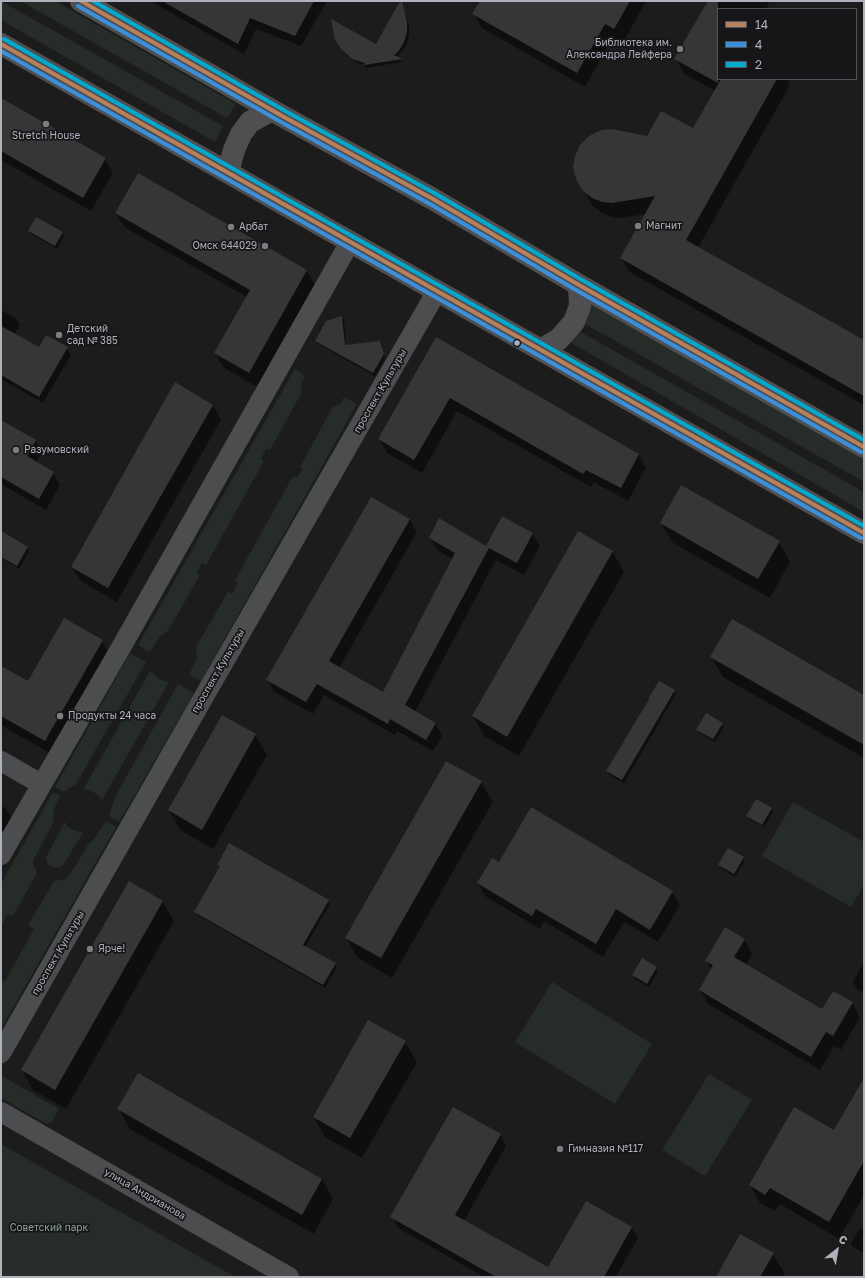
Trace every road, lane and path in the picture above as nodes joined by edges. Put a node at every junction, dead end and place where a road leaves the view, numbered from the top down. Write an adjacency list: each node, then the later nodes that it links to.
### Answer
1 (81, 1): 3 (main road)
2 (1, 44): 4 (main road)
3 (272, 110): 4 (main road); 6 (main road)
4 (228, 172): 5 (main road)
5 (350, 242): 7 (main road); 12 (street)
6 (580, 285): 8 (main road); 9 (main road)
7 (437, 291): 8 (main road); 14 (street, проспект Культуры)
8 (541, 350): 10 (main road)
9 (864, 447)
10 (864, 533)
11 (1, 761): 12 (street)
12 (41, 784): 13 (street)
13 (1, 855)
14 (1, 1053)
15 (1, 1112): 16 (street, улица Андрианова)
16 (289, 1277)

